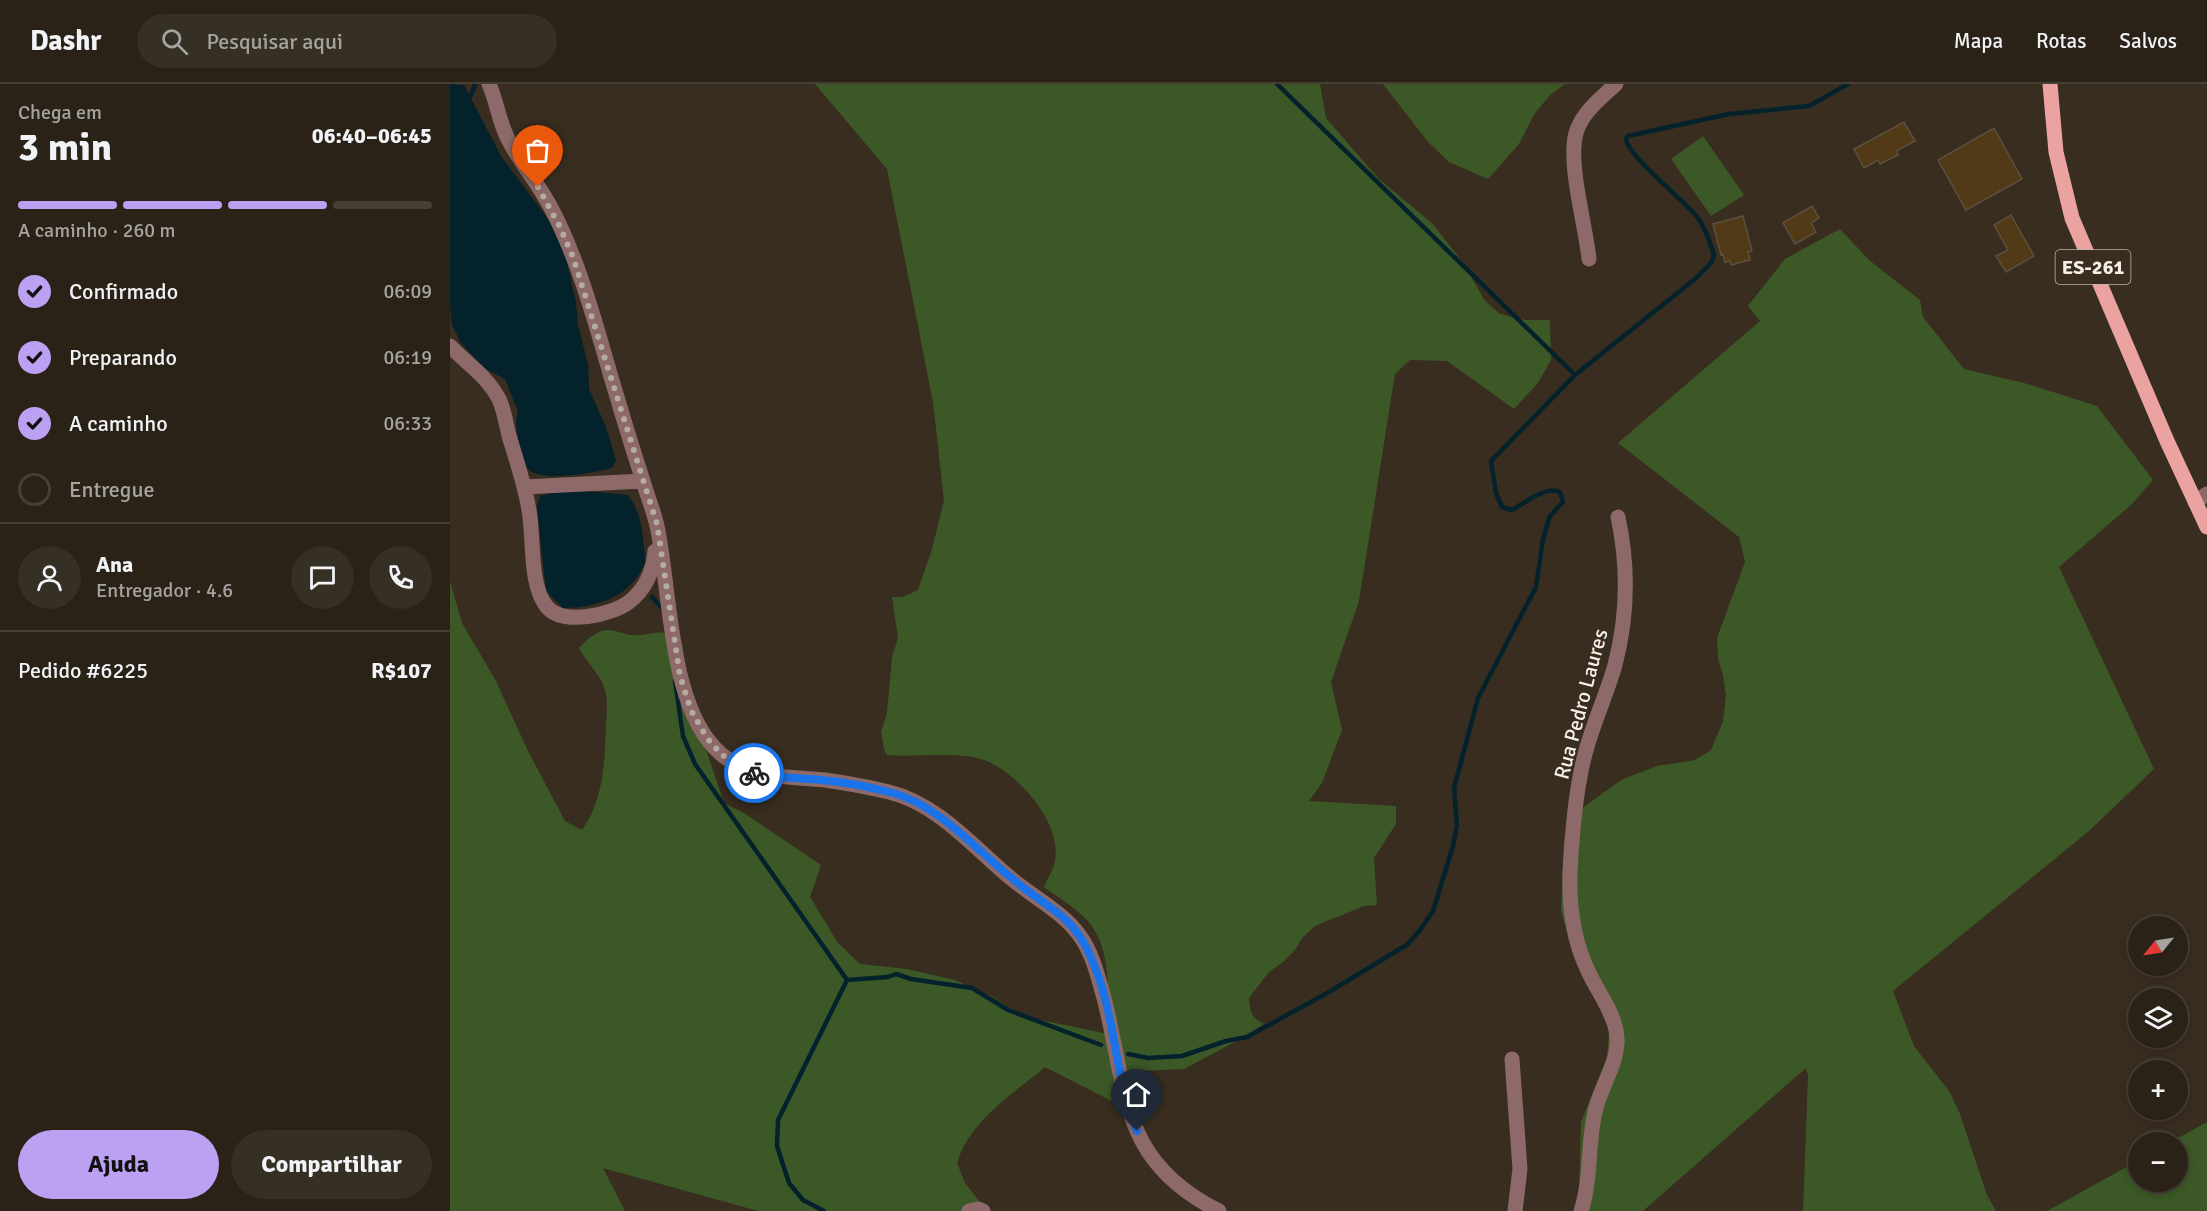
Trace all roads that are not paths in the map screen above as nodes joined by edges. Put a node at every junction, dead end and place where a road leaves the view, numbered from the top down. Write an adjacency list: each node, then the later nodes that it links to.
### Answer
1 (489, 84): 6 (street)
2 (1616, 84): 4 (street)
3 (2050, 84): 8 (main road, ES-261)
4 (1589, 259)
5 (450, 346): 7 (street)
6 (643, 481): 7 (street); 10 (street)
7 (524, 488): 10 (street)
8 (2201, 498): 11 (main road, ES-261)
9 (1618, 517): 17 (street, Rua Pedro Laures)
10 (657, 524): 15 (street)
11 (2207, 527)
12 (1512, 1059): 16 (street)
13 (969, 1211): 14 (street)
14 (983, 1211)
15 (1219, 1211)
16 (1515, 1211)
17 (1581, 1211)

